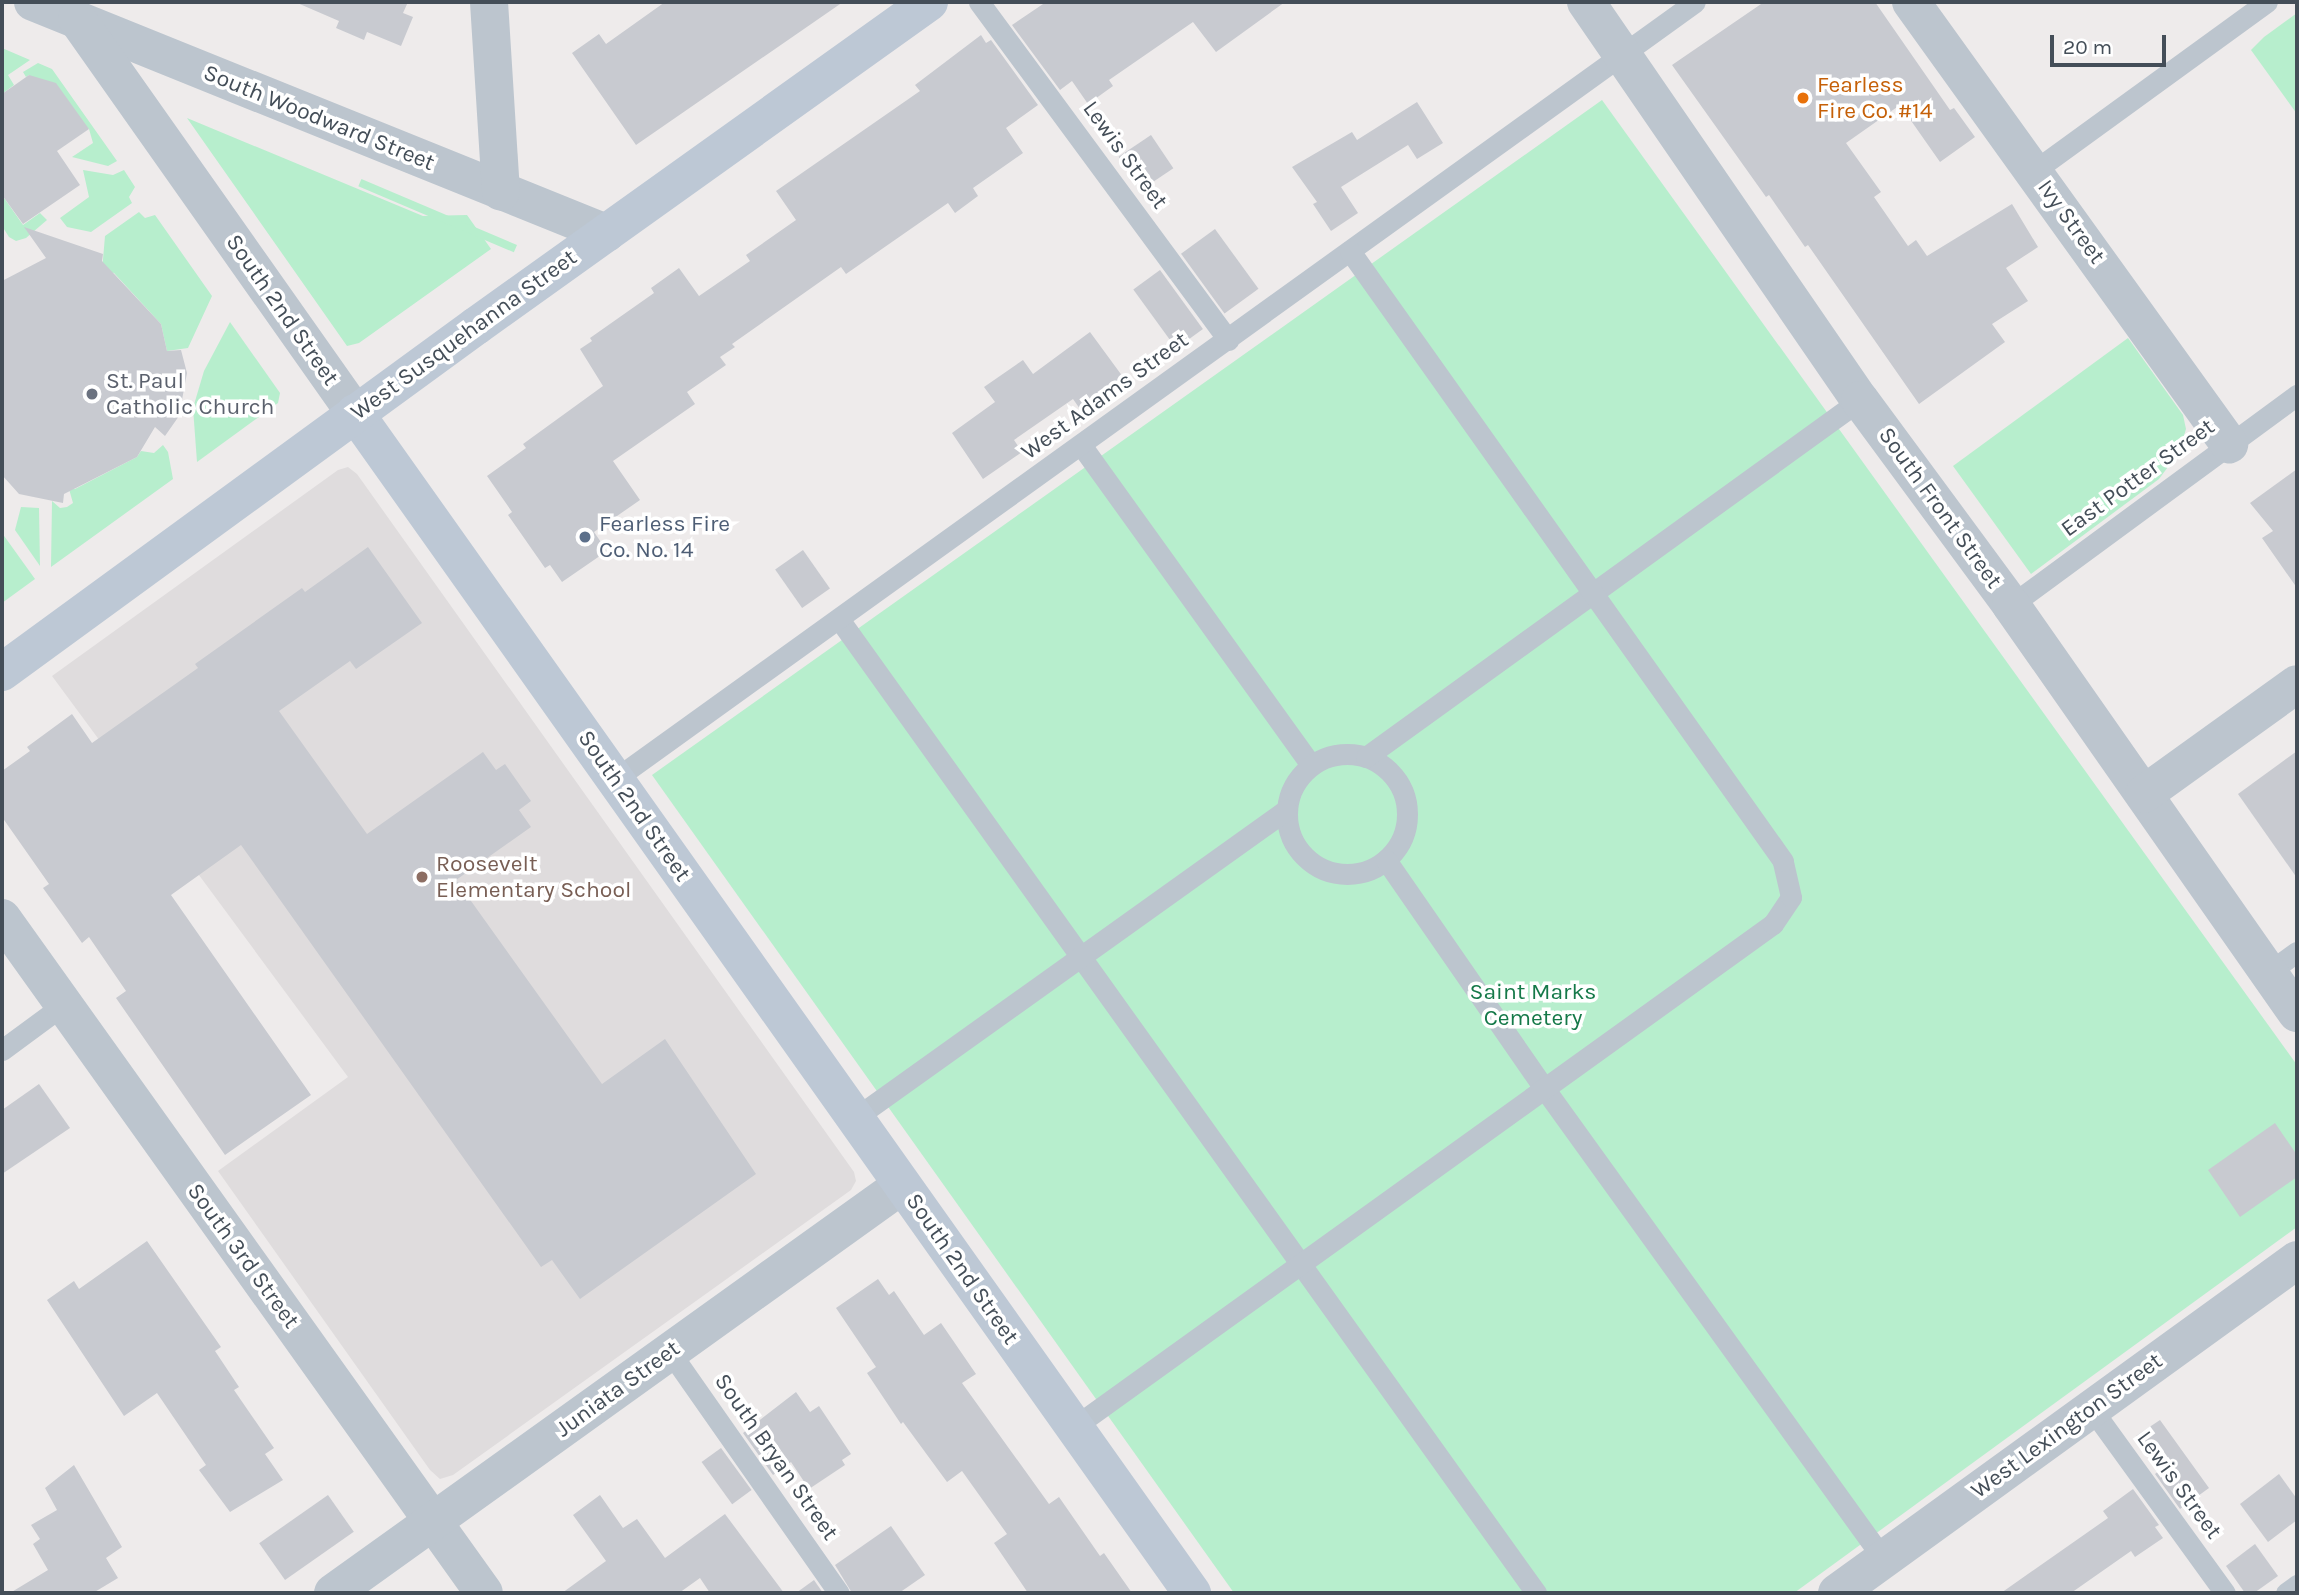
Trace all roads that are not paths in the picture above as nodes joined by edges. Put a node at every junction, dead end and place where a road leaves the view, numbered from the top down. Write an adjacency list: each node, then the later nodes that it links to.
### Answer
1 (33, 2): 9 (street, South Woodward Street)
2 (489, 2): 12 (street)
3 (929, 2): 13 (street, West Susquehanna Street)
4 (979, 2): 15 (lane, Lewis Street)
5 (1586, 2): 10 (street, South Front Street)
6 (1695, 2): 10 (lane, West Adams Street)
7 (1911, 2): 11 (street, Ivy Street)
8 (2267, 2): 11 (lane)
9 (77, 19): 12 (street, South Woodward Street); 18 (street, South 2nd Street)
10 (1623, 53): 14 (lane, West Adams Street); 17 (street, South Front Street)
11 (2034, 171): 19 (street, Ivy Street)
12 (501, 192): 13 (street, South Woodward Street)
13 (606, 233): 18 (street, West Susquehanna Street)
14 (1350, 251): 15 (lane, West Adams Street); 21 (lane)
15 (1227, 340): 20 (lane, West Adams Street)
16 (2297, 395): 19 (lane, East Potter Street)
17 (1860, 400): 21 (lane); 22 (street, South Front Street)
18 (355, 413): 24 (street, West Susquehanna Street); 28 (street, South 2nd Street)
19 (2229, 444): 22 (lane, East Potter Street)
20 (1081, 445): 23 (lane, West Adams Street); 27 (lane)
21 (1592, 593): 26 (lane); 38 (lane)
22 (2011, 605): 29 (street, South Front Street)
23 (839, 619): 28 (lane, West Adams Street); 33 (lane)
24 (2, 673)
25 (2297, 684): 29 (street)
26 (1366, 757): 27 (lane); 31 (lane)
27 (1311, 765): 30 (lane)
28 (615, 779): 39 (street, South 2nd Street)
29 (2144, 794): 34 (street, South Front Street)
30 (1286, 810): 31 (lane); 33 (lane)
31 (1386, 860): 38 (lane)
32 (2, 918): 35 (street, South 3rd Street)
33 (1082, 957): 39 (lane); 42 (lane)
34 (2283, 962): 36 (street, South Front Street)
35 (63, 1005): 37 (lane); 46 (street, South 3rd Street)
36 (2297, 1013)
37 (2, 1049)
38 (1544, 1088): 42 (lane); 47 (lane)
39 (855, 1118): 40 (street, South 2nd Street)
40 (902, 1185): 43 (street, Juniata Street); 45 (street, South 2nd Street)
41 (2297, 1260): 44 (street, West Lexington Street)
42 (1300, 1263): 45 (lane); 53 (lane)
43 (670, 1352): 46 (street, Juniata Street); 51 (lane, South Bryan Street)
44 (2091, 1408): 47 (street, West Lexington Street); 55 (lane, Lewis Street)
45 (1074, 1427): 52 (street, South 2nd Street)
46 (433, 1522): 49 (street, Juniata Street); 50 (street, South 3rd Street)
47 (1884, 1560): 54 (street, West Lexington Street)
48 (2297, 1585): 56 (lane)
49 (333, 1593)
50 (484, 1593)
51 (839, 1593)
52 (1192, 1593)
53 (1536, 1593)
54 (1838, 1593)
55 (2225, 1593)
56 (2286, 1593)

